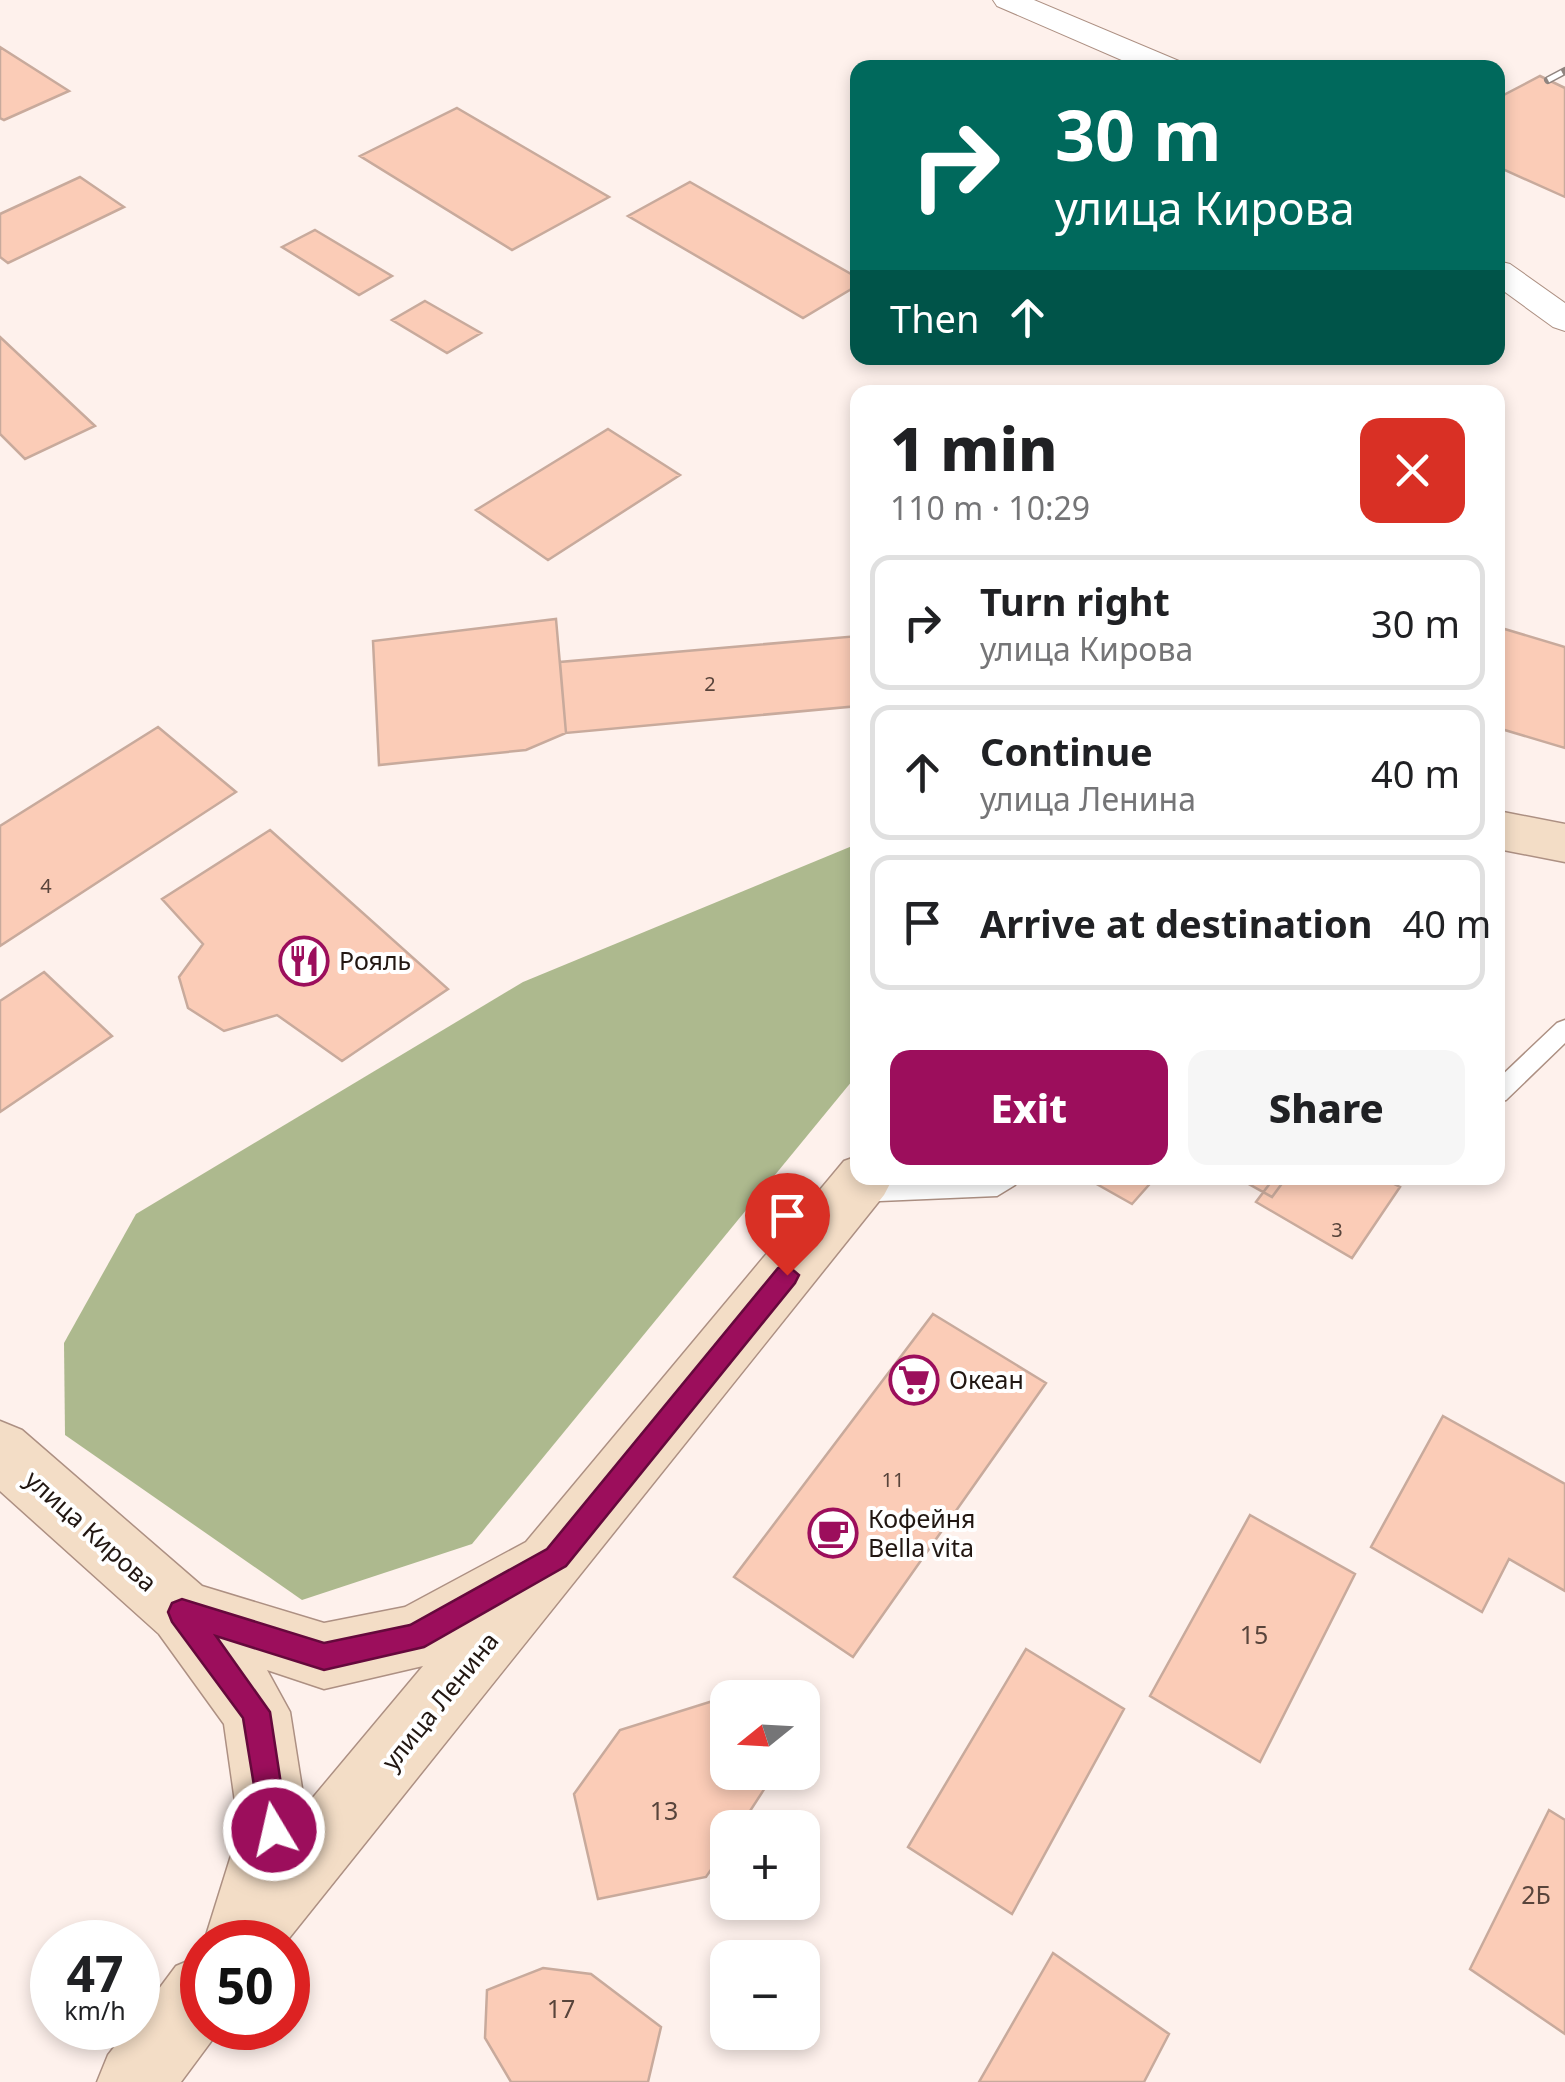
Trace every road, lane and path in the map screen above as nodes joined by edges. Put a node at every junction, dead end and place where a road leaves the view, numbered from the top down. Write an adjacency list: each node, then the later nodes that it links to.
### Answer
1 (1008, 0): 2 (street)
2 (1149, 60)
3 (1505, 277): 4 (street)
4 (1565, 320)
5 (1505, 831): 6 (main road)
6 (1565, 843)
7 (1565, 1029): 8 (lane)
8 (1505, 1087)
9 (858, 1185): 10 (lane); 12 (main road, улица Ленина)
10 (999, 1185)
11 (0, 1450): 13 (main road, улица Кирова)
12 (556, 1558): 13 (main road, улица Кирова); 15 (main road, улица Ленина)
13 (182, 1612): 14 (main road, улица Кирова)
14 (247, 1920)
15 (258, 1920)
16 (180, 2021): 17 (main road)
17 (134, 2082)

